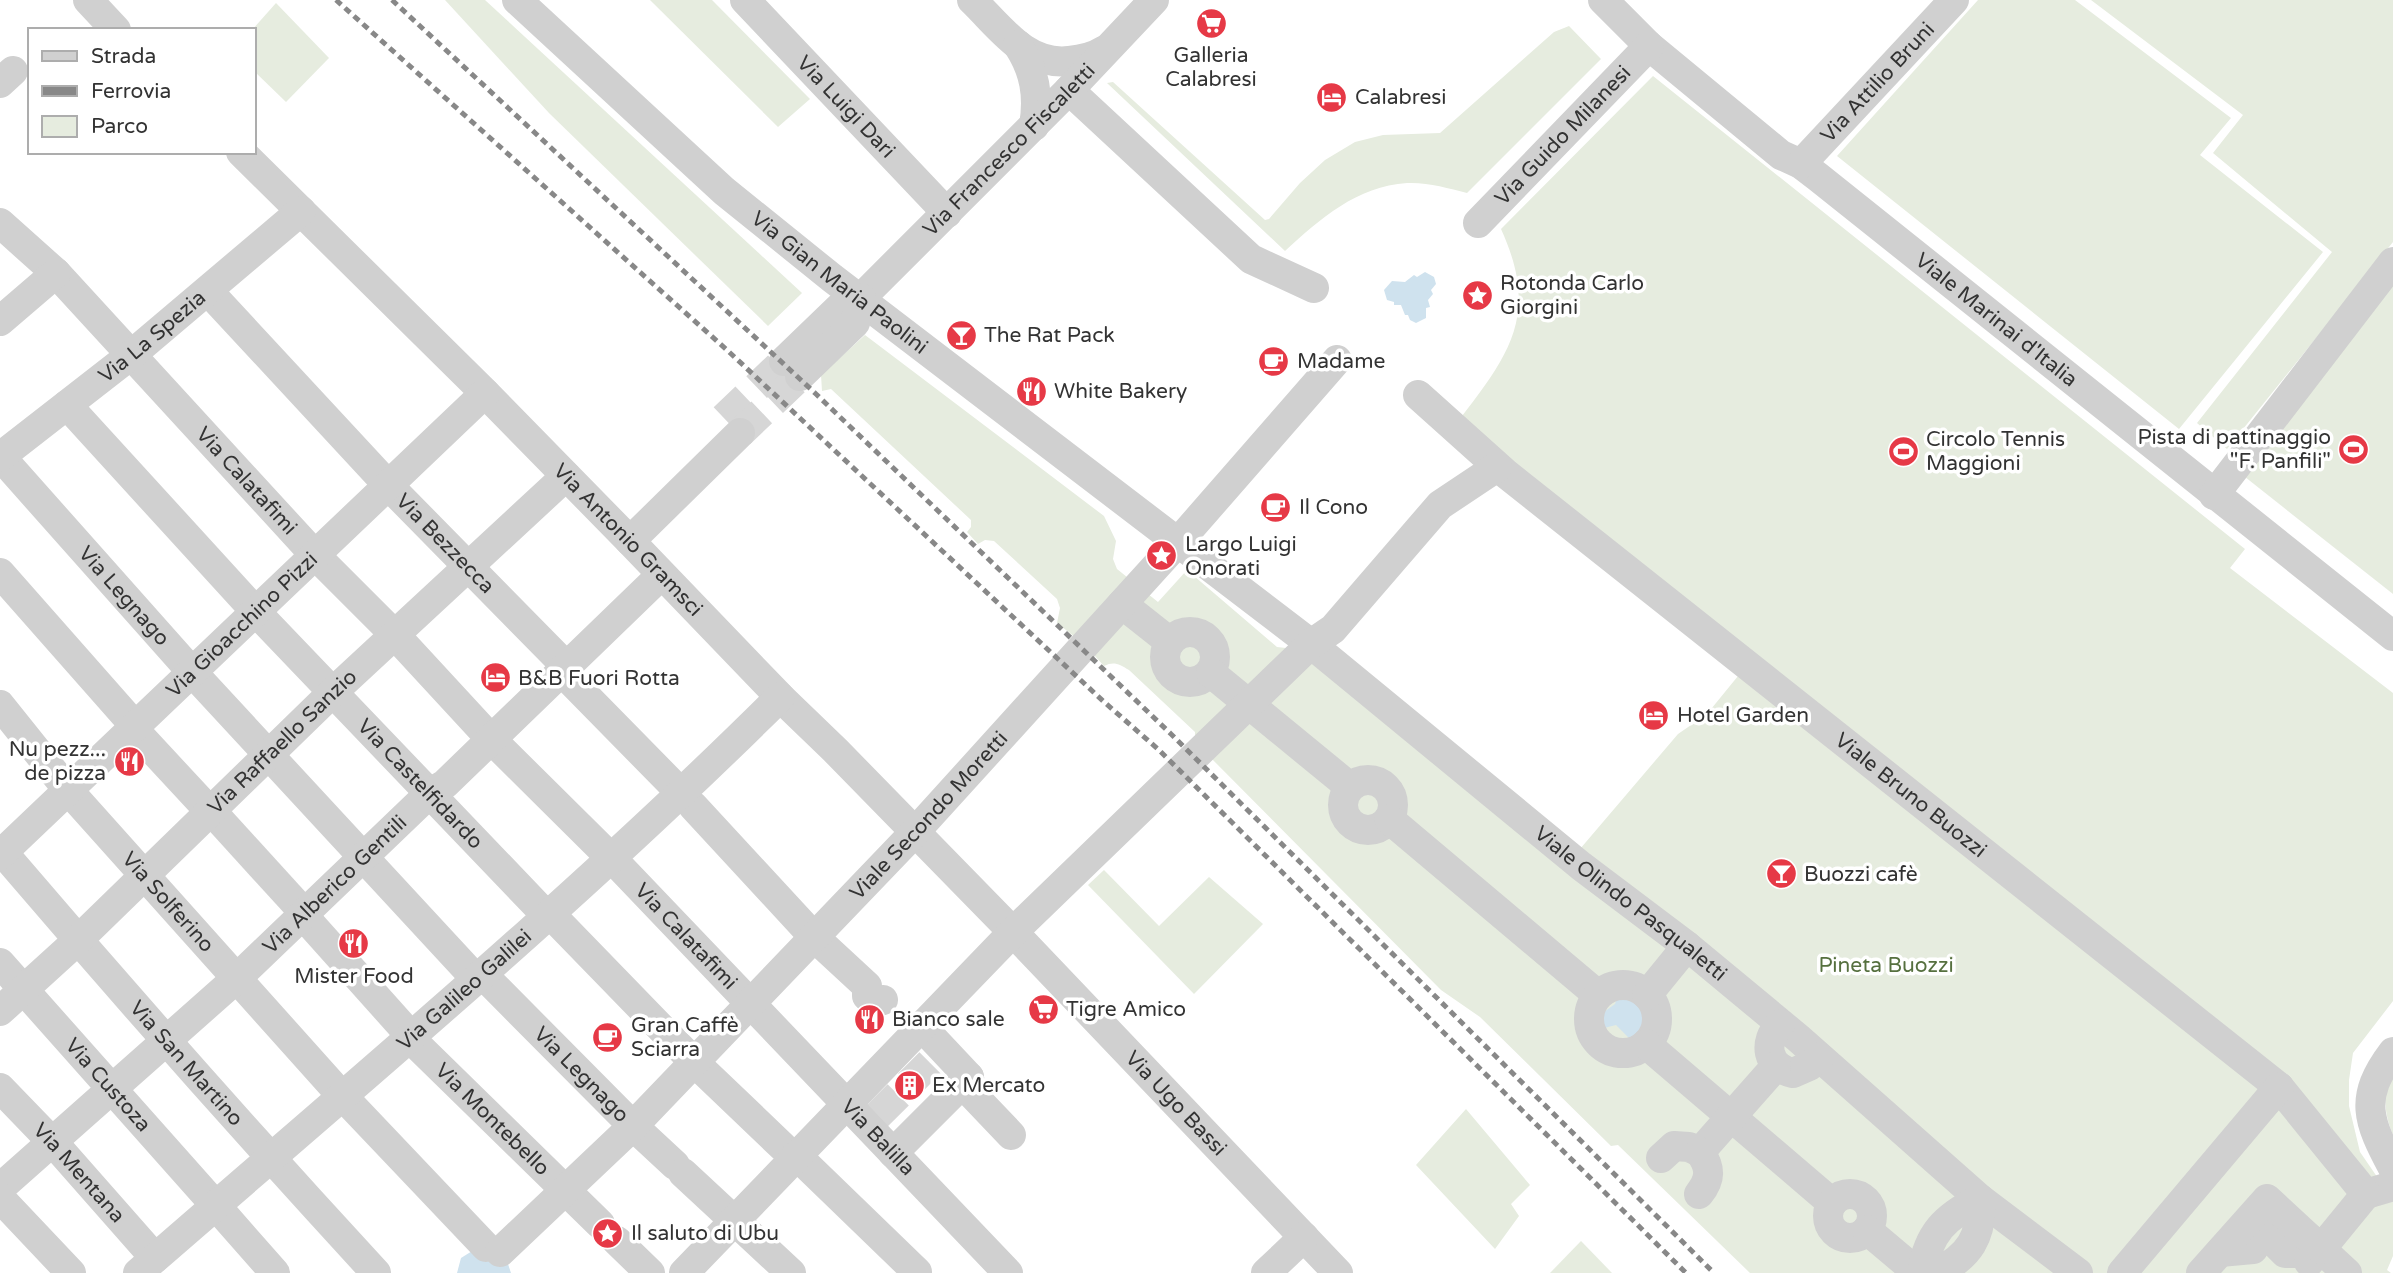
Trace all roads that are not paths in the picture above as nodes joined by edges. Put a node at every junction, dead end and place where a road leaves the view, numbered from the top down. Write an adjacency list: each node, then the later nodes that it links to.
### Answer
1 (88, 0): 8 (street)
2 (517, 0): 24 (street, Via Gian Maria Paolini)
3 (745, 0): 17 (street, Via Luigi Dari)
4 (972, 0): 10 (street)
5 (1154, 0): 9 (street, Via Francesco Fiscaletti)
6 (1602, 0): 11 (street, Viale Marinai d'Italia)
7 (1954, 0): 15 (street, Via Attilio Bruni)
8 (114, 28)
9 (1124, 34): 10 (street); 12 (street, Via Francesco Fiscaletti)
10 (1018, 45): 13 (street)
11 (1649, 46): 15 (street, Viale Marinai d'Italia); 19 (street, Via Guido Milanesi)
12 (1069, 90): 13 (street, Via Francesco Fiscaletti); 22 (street)
13 (1034, 126): 17 (street, Via Francesco Fiscaletti)
14 (243, 154): 16 (street, Via Antonio Gramsci)
15 (1801, 164): 37 (street, Viale Marinai d'Italia)
16 (301, 211): 23 (street, Via La Spezia); 29 (street, Via Antonio Gramsci)
17 (947, 213): 24 (street, Via Francesco Fiscaletti)
18 (0, 223): 21 (street, Via Calatafimi)
19 (1478, 223)
20 (2393, 262): 37 (street)
21 (56, 273): 25 (street); 26 (street, Via Calatafimi)
22 (1314, 288)
23 (209, 292): 26 (street, Via La Spezia); 36 (street, Via Bezzecca)
24 (861, 298): 28 (street, Via Francesco Fiscaletti); 39 (street, Via Gian Maria Paolini)
25 (0, 321)
26 (131, 355): 31 (street, Via La Spezia); 40 (street, Via Calatafimi)
27 (1336, 360): 39 (street, Viale Secondo Moretti)
28 (792, 368)
29 (485, 393): 35 (street, Via Antonio Gramsci); 36 (street, Via Gioacchino Pizzi)
30 (1418, 395): 34 (street, Viale Bruno Buozzi)
31 (67, 405): 33 (street, Via La Spezia); 45 (street, Via Castelfidardo)
32 (732, 425): 38 (street)
33 (0, 456): 50 (street, Via Legnago)
34 (1497, 467): 48 (street); 88 (street, Viale Bruno Buozzi)
35 (566, 476): 38 (street, Via Antonio Gramsci); 41 (street, Via Raffaello Sanzio)
36 (388, 485): 40 (street, Via Gioacchino Pizzi); 41 (street, Via Bezzecca)
37 (2214, 495): 47 (street, Viale Marinai d'Italia)
38 (630, 541): 43 (street, Via Antonio Gramsci)
39 (1179, 541): 44 (street, Viale Secondo Moretti); 48 (street, Viale Olindo Pasqualetti)
40 (314, 554): 45 (street, Via Gioacchino Pizzi); 46 (street, Via Calatafimi)
41 (468, 566): 46 (street, Via Raffaello Sanzio); 49 (street, Via Bezzecca)
42 (0, 573): 55 (street, Via Montebello)
43 (663, 576): 49 (street, Via Alberico Gentili); 52 (street, Via Antonio Gramsci)
44 (1122, 604): 53 (street); 61 (street, Viale Secondo Moretti)
45 (256, 612): 50 (street, Via Gioacchino Pizzi); 51 (street, Via Castelfidardo)
46 (394, 635): 51 (street, Via Raffaello Sanzio); 56 (street, Via Calatafimi)
47 (2393, 636)
48 (1311, 644): 53 (street); 70 (street, Viale Olindo Pasqualetti)
49 (566, 666): 56 (street, Via Alberico Gentili); 60 (street, Via Bezzecca)
50 (192, 672): 55 (street, Via Gioacchino Pizzi); 57 (street, Via Legnago)
51 (334, 691): 57 (street, Via Raffaello Sanzio); 59 (street, Via Castelfidardo)
52 (780, 697): 60 (street, Via Galileo Galilei); 61 (street, Via Antonio Gramsci)
53 (1249, 704): 67 (street); 75 (street)
54 (0, 705): 58 (street, Via Solferino)
55 (137, 730): 58 (street, Via Gioacchino Pizzi); 105 (street, Via Montebello)
56 (491, 739): 59 (street, Via Alberico Gentili); 64 (street, Via Calatafimi)
57 (270, 755): 63 (street, Via Legnago); 65 (street, Via Raffaello Sanzio)
58 (68, 790): 62 (street, Via Gioacchino Pizzi); 65 (street, Via Solferino)
59 (430, 793): 63 (street, Via Alberico Gentili); 66 (street, Via Castelfidardo)
60 (687, 799): 64 (street, Via Galileo Galilei); 68 (street, Via Bezzecca)
61 (914, 833): 67 (street, Via Antonio Gramsci); 68 (street, Viale Secondo Moretti)
62 (1, 852): 69 (street, Via San Martino)
63 (363, 858): 72 (street, Via Alberico Gentili); 73 (street, Via Legnago)
64 (617, 864): 66 (street, Via Galileo Galilei); 77 (street, Via Calatafimi)
65 (144, 874): 69 (street, Via Raffaello Sanzio); 72 (street, Via Solferino)
66 (553, 919): 73 (street, Via Galileo Galilei); 85 (street, Via Castelfidardo)
67 (1013, 932): 78 (street); 111 (street, Via Ugo Bassi)
68 (814, 937): 77 (street, Viale Secondo Moretti); 78 (street, Via Bezzecca)
69 (77, 940): 74 (street, Via Raffaello Sanzio); 81 (street, Via San Martino)
70 (1687, 946): 76 (street); 80 (street, Viale Olindo Pasqualetti)
71 (0, 962): 74 (street, Via Custoza)
72 (237, 978): 81 (street, Via Alberico Gentili); 91 (street, Via Solferino)
73 (484, 981): 91 (street, Via Galileo Galilei); 94 (street, Via Legnago)
74 (24, 988): 79 (street, Via Raffaello Sanzio); 90 (street, Via Custoza)
75 (1598, 995): 76 (street); 82 (street)
76 (1647, 995): 82 (street)
77 (749, 1003): 85 (street, Viale Secondo Moretti); 92 (street, Via Balilla)
78 (893, 1008): 87 (street, Via Bezzecca); 92 (street)
79 (0, 1011)
80 (1780, 1024): 84 (street, Viale Olindo Pasqualetti); 86 (street)
81 (168, 1040): 90 (street, Via Alberico Gentili); 100 (street, Via San Martino)
82 (1646, 1044): 93 (street)
83 (2393, 1052): 102 (street)
84 (1819, 1057): 86 (street); 108 (street, Viale Olindo Pasqualetti)
85 (693, 1061): 94 (street, Viale Secondo Moretti); 97 (street, Via Castelfidardo)
86 (1776, 1066): 93 (street)
87 (970, 1077): 95 (street, Via Bezzecca); 99 (street)
88 (2279, 1087): 104 (street, Viale Bruno Buozzi); 129 (street)
89 (0, 1088): 96 (street, Via Mentana)
90 (111, 1090): 96 (street, Via Alberico Gentili); 109 (street, Via Custoza)
91 (347, 1101): 100 (street, Via Galileo Galilei); 112 (street, Via Solferino)
92 (846, 1104): 97 (street); 99 (street, Via Balilla)
93 (1731, 1117): 98 (street); 126 (street)
94 (633, 1126): 105 (street, Viale Secondo Moretti); 110 (street, Via Legnago)
95 (1011, 1135)
96 (51, 1141): 103 (street, Via Alberico Gentili); 115 (street, Via Mentana)
97 (790, 1151): 110 (street); 116 (street, Via Castelfidardo)
98 (1700, 1152): 101 (street); 106 (street)
99 (893, 1153): 123 (street, Via Balilla)
100 (270, 1158): 109 (street, Via Galileo Galilei); 119 (street, Via San Martino)
101 (1661, 1158)
102 (2393, 1168)
103 (0, 1188)
104 (2379, 1190): 113 (street)
105 (565, 1192): 112 (street, Viale Secondo Moretti); 120 (street, Via Montebello)
106 (1699, 1195)
107 (0, 1198): 117 (street)
108 (1980, 1199): 126 (street); 127 (street); 128 (street, Viale Olindo Pasqualetti)
109 (220, 1210): 115 (street, Via Galileo Galilei); 118 (street, Via Custoza)
110 (729, 1216): 121 (street); 122 (street, Via Legnago)
111 (1304, 1237): 124 (street); 125 (street, Via Ugo Bassi)
112 (493, 1249)
113 (2308, 1261): 114 (street); 130 (street)
114 (2211, 1262)
115 (156, 1268)
116 (917, 1272)
117 (71, 1273)
118 (275, 1273)
119 (376, 1273)
120 (650, 1273)
121 (685, 1273)
122 (791, 1273)
123 (1008, 1273)
124 (1266, 1273)
125 (1338, 1273)
126 (1920, 1273)
127 (1936, 1273)
128 (2078, 1273)
129 (2122, 1273)
130 (2347, 1273)

